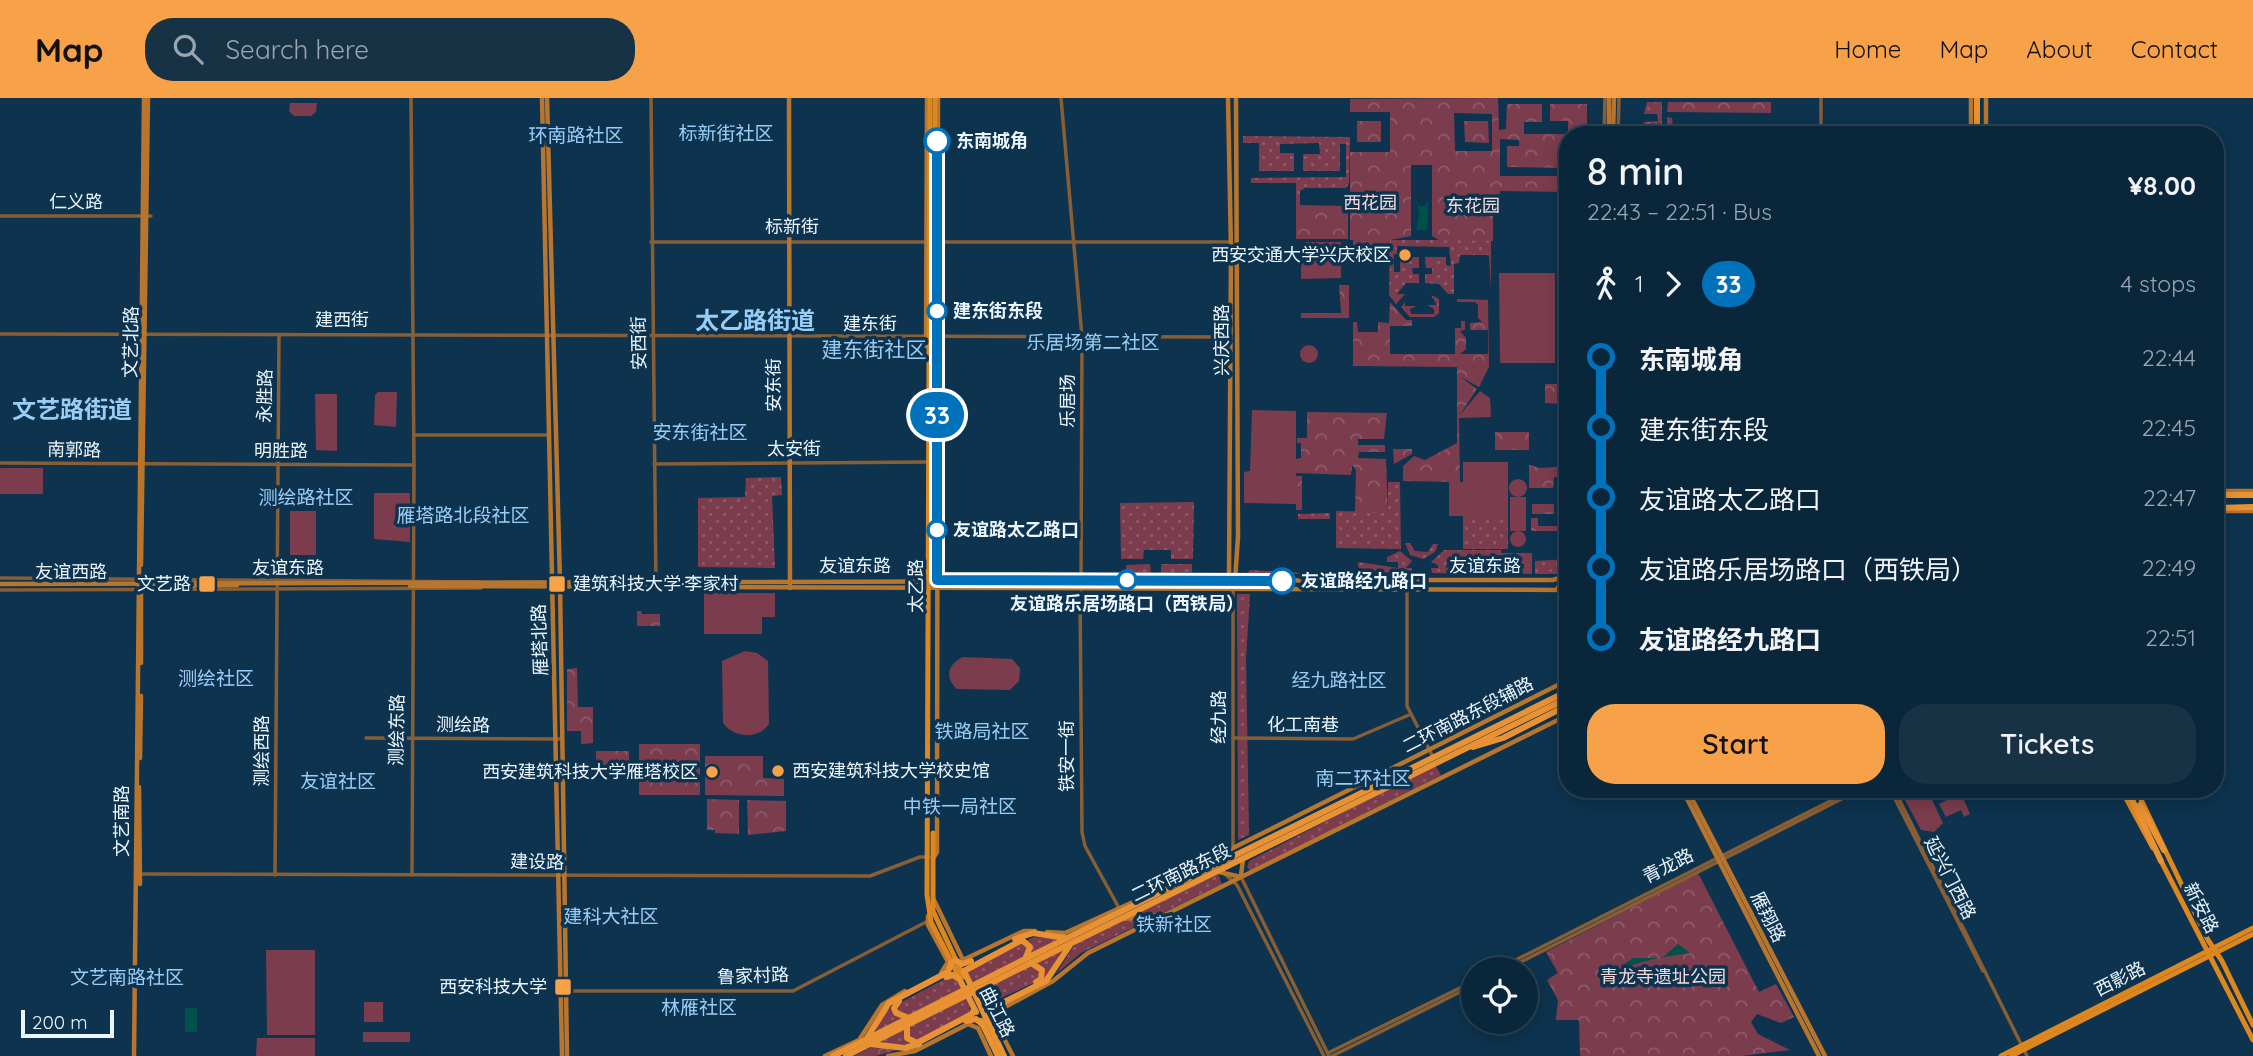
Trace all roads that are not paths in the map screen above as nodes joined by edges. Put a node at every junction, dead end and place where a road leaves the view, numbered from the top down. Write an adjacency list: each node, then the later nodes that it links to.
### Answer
1 (146, 98): 22 (main road, 文艺北路)
2 (411, 98): 32 (street, 测绘东路)
3 (542, 98): 31 (main road, 雁塔北路)
4 (547, 98): 31 (main road, 雁塔北路)
5 (651, 98): 25 (street, 安西街)
6 (789, 98): 23 (main road, 安东街)
7 (932, 98): 24 (main road, 太乙路)
8 (1061, 98): 26 (street, 乐居场)
9 (1228, 98): 27 (main road, 兴庆西路)
10 (1236, 98): 27 (main road, 兴庆西路)
11 (1612, 98): 15 (main road); 16 (street)
12 (1821, 98): 17 (street)
13 (1971, 98): 18 (main road)
14 (1981, 98): 19 (highway); 20 (main road)
15 (1611, 126)
16 (1611, 126)
17 (1821, 126)
18 (1971, 126)
19 (1979, 126)
20 (1985, 126)
21 (0, 216): 22 (street, 仁义路)
22 (147, 216): 29 (main road, 文艺北路)
23 (788, 240): 24 (street, 标新街); 25 (street, 标新街); 34 (main road, 安东街)
24 (932, 240): 26 (street, 标新街); 37 (main road, 太乙路)
25 (651, 242): 33 (street, 安西街)
26 (1073, 242): 27 (street, 标新街); 35 (street, 乐居场)
27 (1233, 242): 36 (main road, 兴庆西路)
28 (0, 334): 29 (street, 建西街)
29 (141, 334): 30 (street, 建西街); 44 (main road, 文艺北路)
30 (279, 334): 32 (street, 建西街); 45 (street, 永胜路)
31 (550, 334): 32 (street, 建西街); 33 (street, 建东街); 39 (main road, 雁塔北路); 62 (main road, 雁塔北路)
32 (414, 335): 38 (street, 测绘东路)
33 (653, 336): 34 (street, 建东街); 43 (street, 安西街)
34 (788, 337): 37 (street, 建东街); 42 (main road, 安东街)
35 (1082, 337): 36 (street, 建东街); 37 (street, 建东街); 54 (street, 乐居场)
36 (1233, 337): 55 (main road, 兴庆西路)
37 (932, 338): 40 (main road, 太乙路); 59 (main road)
38 (414, 435): 39 (street); 46 (street, 测绘东路)
39 (550, 435): 61 (main road, 雁塔北路)
40 (931, 462): 42 (street, 太安街); 59 (main road, 太乙路)
41 (0, 463): 44 (street, 南郭路)
42 (788, 463): 43 (street, 太安街); 53 (main road, 安东街)
43 (654, 464): 58 (street, 安西街)
44 (144, 465): 45 (street, 明胜路); 56 (main road, 文艺北路)
45 (278, 465): 46 (street, 明胜路); 57 (street, 永胜路)
46 (414, 465): 60 (street, 测绘东路)
47 (2224, 493): 48 (highway)
48 (2253, 493)
49 (2224, 509): 50 (highway)
50 (2253, 509)
51 (1559, 577): 55 (main road, 友谊东路)
52 (0, 578): 56 (street)
53 (790, 580): 58 (main road, 友谊东路); 59 (main road, 友谊东路); 66 (main road, 安东街)
54 (1081, 580): 55 (main road, 友谊东路); 59 (main road, 友谊东路)
55 (1232, 581): 67 (main road)
56 (139, 584): 57 (main road, 友谊东路); 63 (main road, 友谊西路); 100 (main road, 文艺南路)
57 (277, 584): 60 (main road, 友谊东路); 102 (street, 测绘西路)
58 (656, 584): 62 (main road, 友谊东路); 66 (main road, 友谊东路)
59 (932, 584): 66 (main road, 友谊东路); 70 (main road, 友谊东路); 95 (main road, 太乙路)
60 (414, 585): 61 (main road, 友谊东路); 81 (street, 测绘东路)
61 (552, 585): 62 (main road, 友谊东路); 83 (main road, 雁塔北路)
62 (560, 585): 83 (main road, 雁塔北路)
63 (0, 587)
64 (1407, 587): 67 (main road, 友谊东路); 68 (main road, 友谊东路); 76 (street)
65 (1559, 587): 68 (main road)
66 (790, 588)
67 (1232, 588): 70 (main road, 友谊东路); 82 (street, 经九路)
68 (1556, 588): 69 (main road, 友谊东路); 71 (main road)
69 (1559, 588)
70 (1080, 589): 108 (street, 铁安一街)
71 (1559, 590)
72 (1559, 686): 78 (main road, 二环南路东段辅路)
73 (1559, 695): 79 (highway)
74 (1559, 702): 79 (highway)
75 (1559, 710): 84 (highway)
76 (1409, 715): 82 (street, 化工南巷); 85 (street)
77 (1559, 719): 104 (main road)
78 (1479, 727): 84 (highway); 85 (main road, 二环南路东段辅路)
79 (1503, 727): 84 (highway, 二环南路东段)
80 (366, 738): 81 (street, 测绘路)
81 (411, 738): 83 (street, 测绘路); 101 (street, 测绘东路)
82 (1233, 738): 94 (street, 经九路)
83 (558, 740): 103 (main road, 雁塔北路)
84 (1460, 747): 85 (highway, 二环南路东段); 97 (highway, 二环南路东段)
85 (1431, 753): 94 (highway, 二环南路东段)
86 (1689, 798): 96 (main road, 雁翔路)
87 (1837, 798): 96 (street, 青龙路)
88 (1843, 798): 96 (street, 青龙路)
89 (1897, 798): 128 (street, 延兴门西路)
90 (2127, 798): 98 (main road, 新安路)
91 (2136, 798): 98 (highway)
92 (2137, 798): 93 (highway)
93 (2164, 850): 114 (main road, 新安路)
94 (1234, 851): 108 (highway, 二环南路东段)
95 (931, 857): 103 (street, 建设路); 106 (main road, 太乙路); 107 (main road, 太乙路)
96 (1720, 858): 115 (street, 青龙路); 116 (street, 青龙路); 138 (main road, 雁翔路); 139 (main road, 雁翔路)
97 (1243, 859): 99 (highway, 二环南路东段); 104 (main road)
98 (2161, 861): 114 (main road, 新安路)
99 (1216, 872): 104 (main road); 105 (street); 108 (highway, 二环南路东段)
100 (138, 874): 102 (street, 建设路); 131 (main road, 文艺南路)
101 (412, 874): 102 (street, 建设路); 103 (street, 建设路)
102 (275, 875)
103 (561, 876): 121 (main road, 雁塔北路)
104 (1241, 877): 105 (main road); 130 (street)
105 (1234, 881): 109 (main road); 130 (street)
106 (934, 900): 108 (main road); 111 (main road, 太乙路)
107 (928, 912): 110 (main road); 111 (main road, 太乙路)
108 (1119, 913): 109 (main road); 113 (highway, 二环南路东段)
109 (1168, 914): 124 (main road)
110 (928, 921): 121 (street, 鲁家村路); 127 (main road)
111 (938, 931): 117 (main road, 太乙路)
112 (2253, 931): 114 (main road, 西影路)
113 (1069, 941): 117 (highway); 118 (highway, 二环南路东段); 124 (highway)
114 (2211, 953): 125 (main road, 新安路); 126 (main road, 新安路); 128 (main road, 西影路)
115 (1522, 957)
116 (1530, 957)
117 (953, 961): 119 (main road, 太乙路); 127 (highway)
118 (1028, 961): 119 (highway); 122 (highway); 123 (highway, 二环南路东段, bridge)
119 (962, 980): 122 (highway, 曲江路, bridge); 123 (highway)
120 (1461, 989): 130 (street)
121 (563, 991): 132 (main road, 雁塔北路)
122 (976, 1006): 123 (highway); 124 (highway, 曲江路)
123 (908, 1022): 127 (highway, 二环南路东段)
124 (986, 1024): 127 (highway); 129 (highway, 曲江路); 129 (main road); 136 (main road); 137 (main road)
125 (2253, 1025)
126 (2253, 1040)
127 (863, 1042): 133 (main road); 134 (highway, 二环南路东段); 135 (highway)
128 (2024, 1050): 140 (main road, 西影路); 141 (main road, 西影路)
129 (999, 1054)
130 (1327, 1055)
131 (135, 1056)
132 (564, 1056)
133 (825, 1056)
134 (833, 1056)
135 (846, 1056)
136 (888, 1056)
137 (1013, 1056)
138 (1819, 1056)
139 (1825, 1056)
140 (2001, 1056)
141 (2011, 1056)

